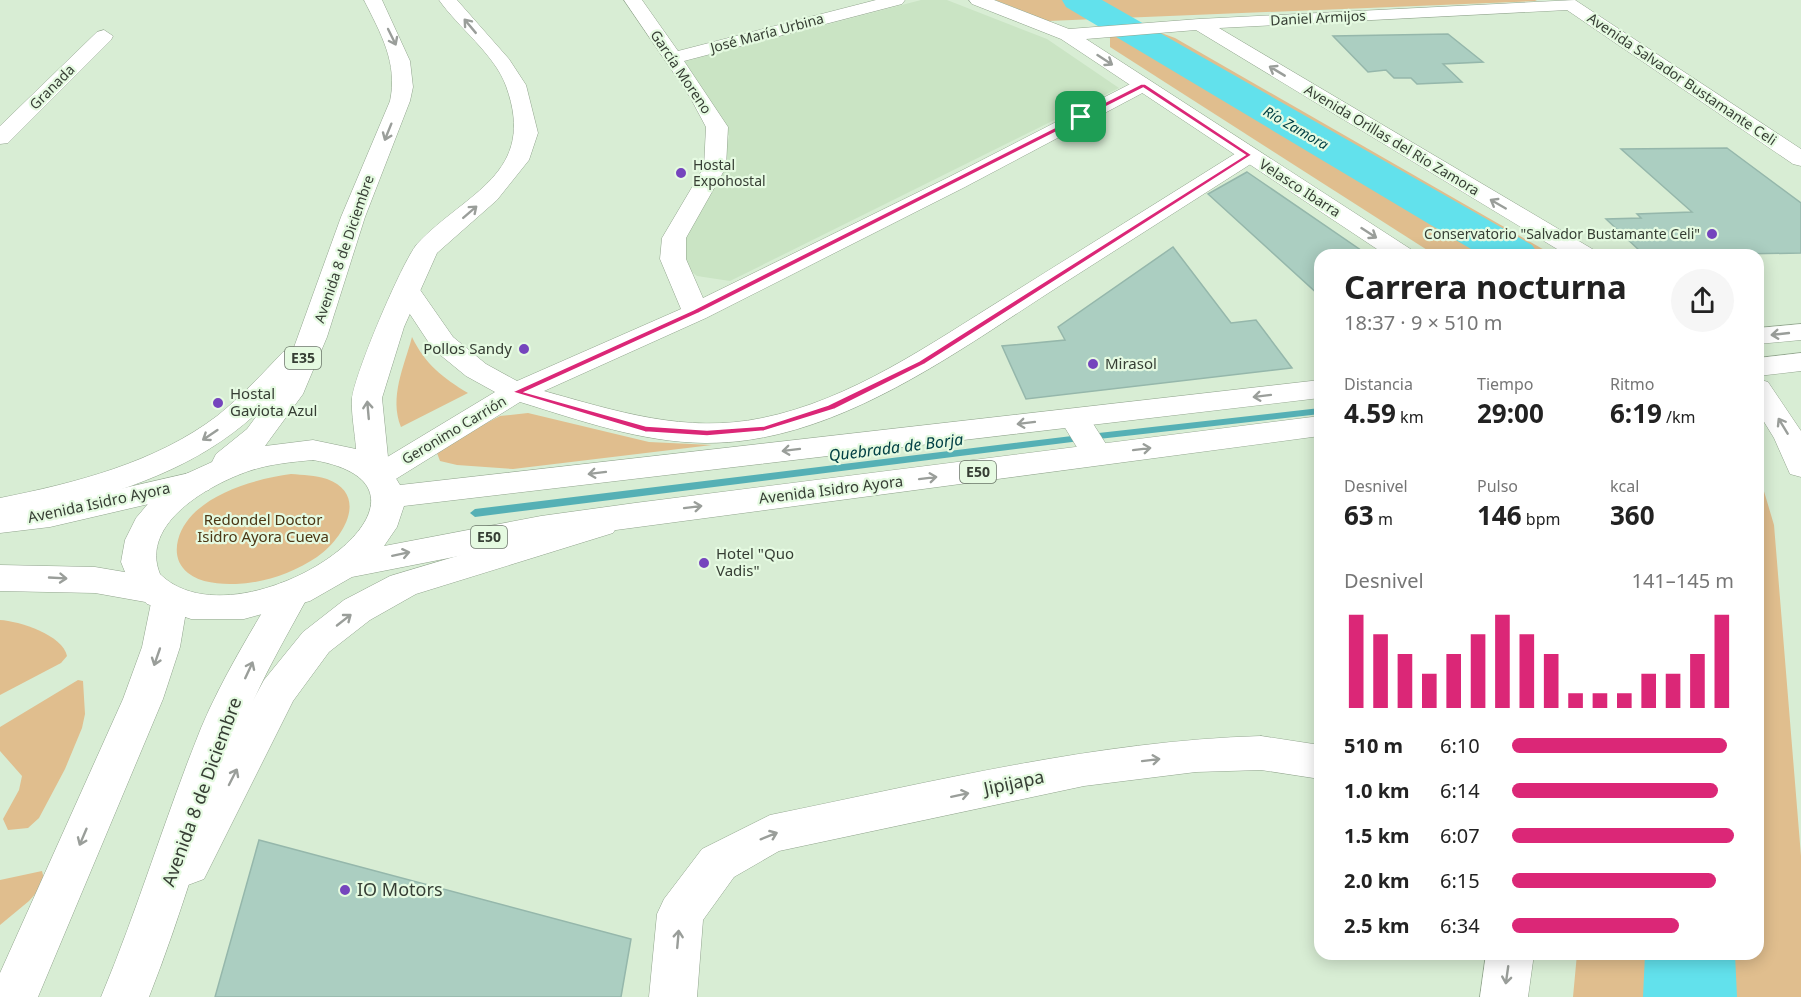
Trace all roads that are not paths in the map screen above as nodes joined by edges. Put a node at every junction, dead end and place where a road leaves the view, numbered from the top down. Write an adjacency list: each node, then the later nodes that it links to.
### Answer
1 (373, 0): 22 (main road, Avenida 8 de Diciembre / E35, one-way to 22)
2 (448, 0): 18 (main road, one-way to 2)
3 (633, 0): 11 (main road, García Moreno)
4 (896, 0): 7 (main road, José María Urbina)
5 (978, 0): 9 (main road, Velasco Ibarra)
6 (1566, 2): 8 (main road, Daniel Armijos); 15 (main road, Avenida Salvador Bustamante Celi)
7 (847, 5): 11 (main road, José María Urbina)
8 (1199, 24): 9 (main road, Daniel Armijos); 17 (main road, Avenida Orillas del Rio Zamora, one-way to 8)
9 (1066, 34): 12 (main road, Velasco Ibarra, one-way to 12)
10 (104, 36): 13 (main road, Granada)
11 (672, 58): 19 (main road, García Moreno)
12 (1143, 85): 14 (main road, Velasco Ibarra); 19 (main road, Geronimo Carrión)
13 (0, 138)
14 (1249, 155): 16 (main road, Velasco Ibarra, one-way to 16); 26 (main road)
15 (1801, 159)
16 (1394, 249)
17 (1575, 249)
18 (407, 290): 26 (main road); 33 (main road, one-way to 18)
19 (696, 312): 26 (main road, Geronimo Carrión)
20 (1801, 332): 21 (main road, one-way to 21)
21 (1764, 335)
22 (313, 337): 32 (main road, Avenida 8 de Diciembre / E35); 34 (main road, one-way to 34)
23 (1801, 362): 24 (main road)
24 (1764, 366)
25 (1314, 390): 28 (main road, one-way to 28)
26 (516, 392): 33 (main road, Geronimo Carrión)
27 (1764, 397): 31 (main road, one-way to 27)
28 (1074, 418): 30 (main road); 33 (main road, one-way to 33)
29 (1314, 427): 30 (main road, Avenida Isidro Ayora / E50, one-way to 29)
30 (1097, 455): 35 (main road, Avenida Isidro Ayora / E50, one-way to 30)
31 (1801, 467)
32 (205, 478): 33 (main road, E35); 36 (main road, Avenida Isidro Ayora / E35); 40 (main road, E35)
33 (380, 480): 37 (main road)
34 (0, 509)
35 (635, 514): 37 (main road, Avenida Isidro Ayora / E50, one-way to 35); 42 (main road, one-way to 35)
36 (0, 521)
37 (344, 566): 39 (main road)
38 (0, 578): 40 (main road, one-way to 40)
39 (292, 593): 40 (main road); 42 (main road, Avenida 8 de Diciembre, one-way to 39)
40 (162, 595): 44 (main road, one-way to 44)
41 (1314, 761): 46 (main road, Jipijapa, one-way to 41)
42 (148, 941): 45 (main road, Avenida 8 de Diciembre)
43 (1509, 960): 47 (main road, one-way to 47)
44 (14, 997)
45 (125, 997)
46 (673, 997)
47 (1504, 997)

